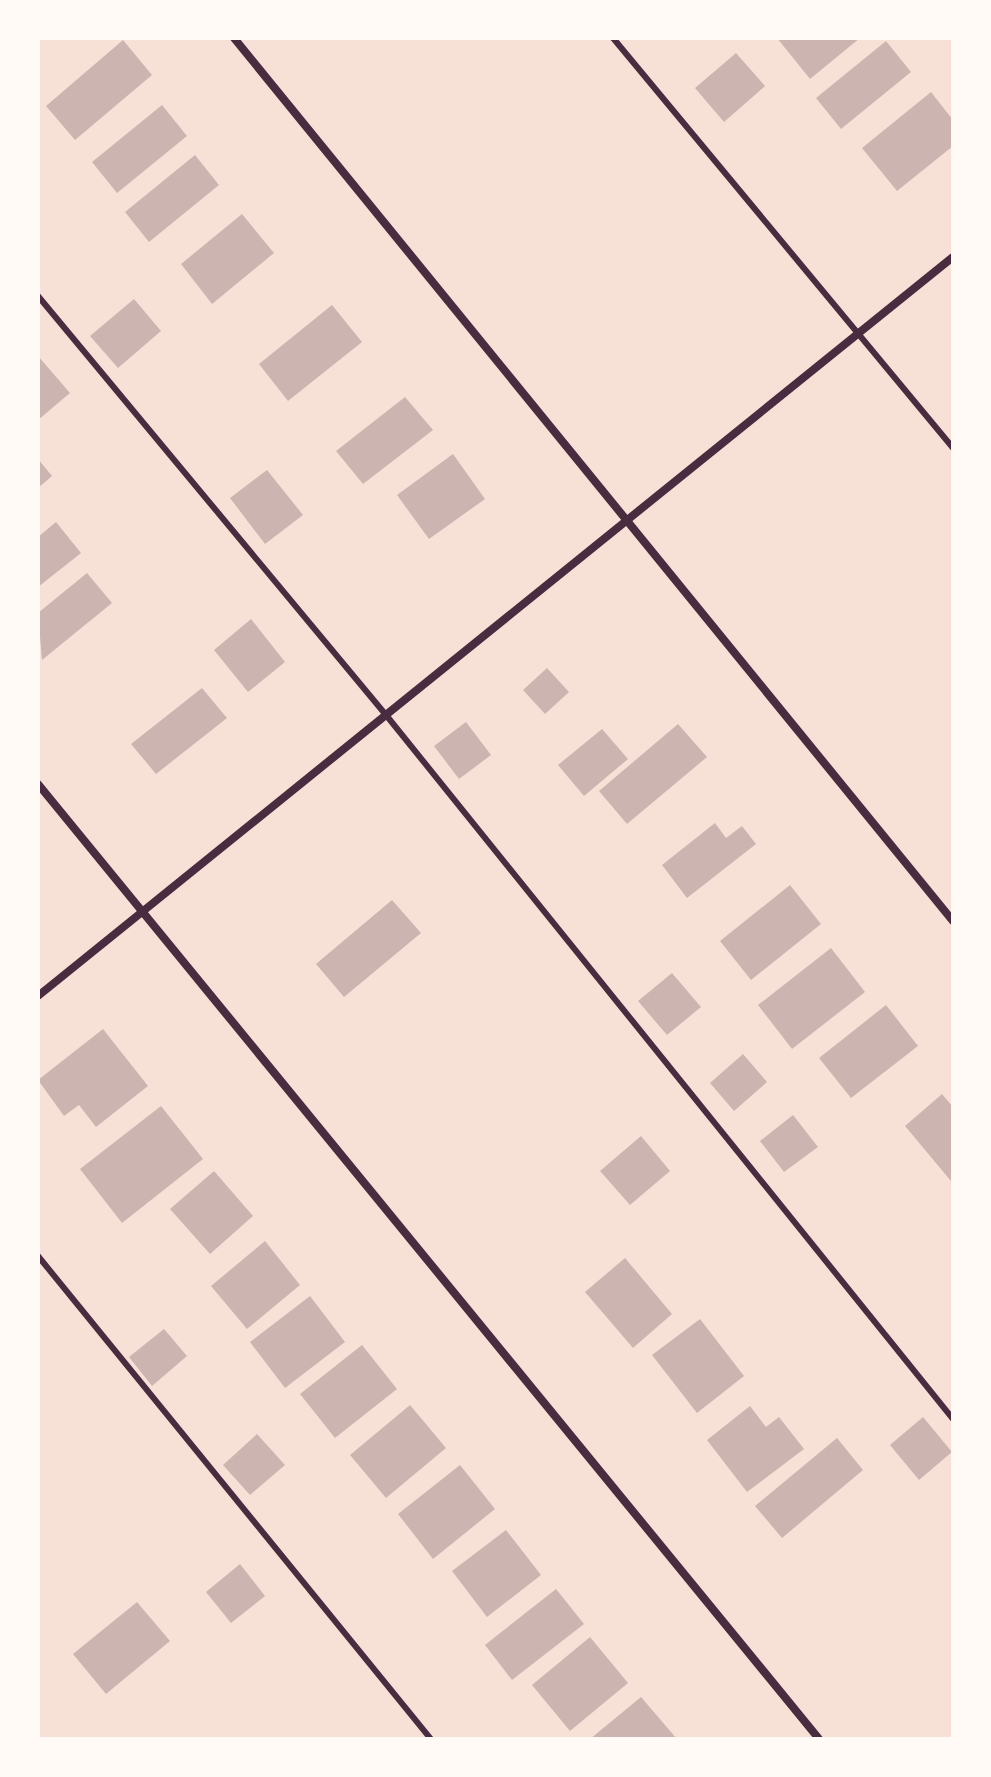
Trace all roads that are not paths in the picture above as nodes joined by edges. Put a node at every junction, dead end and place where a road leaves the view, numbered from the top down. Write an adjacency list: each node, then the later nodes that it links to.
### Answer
1 (234, 38): 7 (street)
2 (613, 38): 5 (lane)
3 (953, 257): 5 (street)
4 (38, 296): 8 (lane)
5 (858, 333): 6 (lane); 7 (street)
6 (953, 448)
7 (627, 520): 8 (street); 11 (street)
8 (386, 715): 10 (street); 14 (lane)
9 (38, 784): 10 (street)
10 (142, 911): 12 (street); 16 (street)
11 (953, 921)
12 (38, 996)
13 (38, 1256): 15 (lane)
14 (953, 1419)
15 (431, 1739)
16 (819, 1739)

